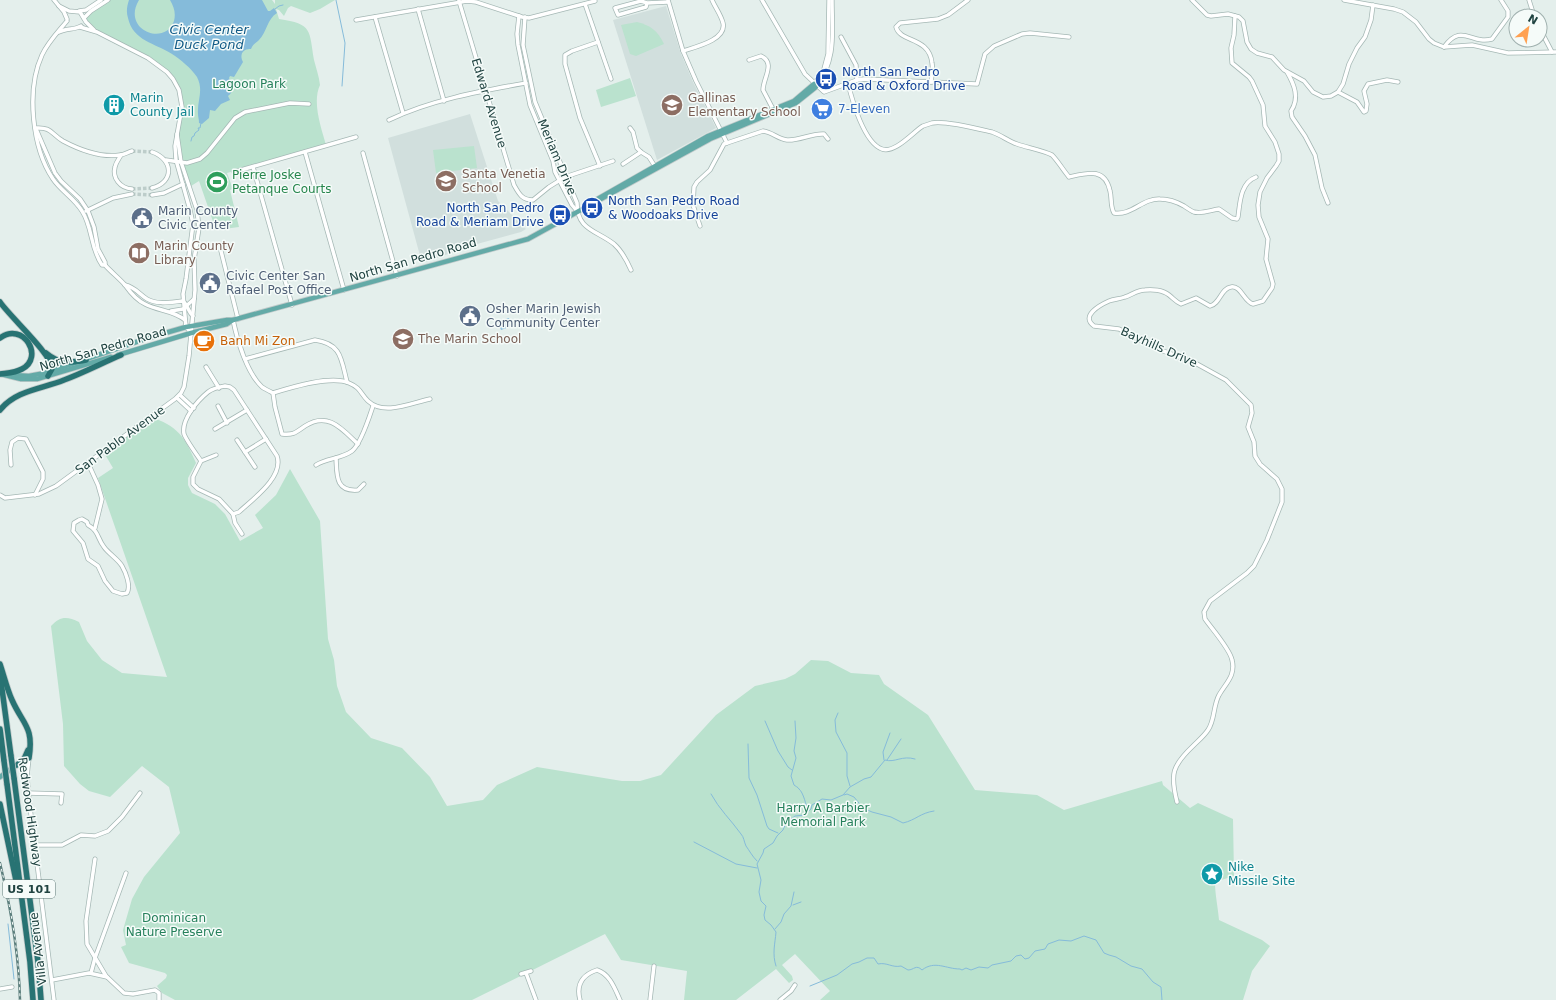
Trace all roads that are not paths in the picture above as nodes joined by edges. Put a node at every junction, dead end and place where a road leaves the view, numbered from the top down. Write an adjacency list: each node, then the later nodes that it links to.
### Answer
1 (54, 0): 18 (street)
2 (101, 0): 21 (street)
3 (108, 0): 26 (street)
4 (712, 0): 38 (street)
5 (762, 0): 49 (street)
6 (831, 0): 49 (street, North San Pedro Road)
7 (968, 0): 44 (street)
8 (1192, 0): 24 (street)
9 (1344, 0): 14 (street)
10 (1501, 0): 37 (street)
11 (459, 1): 19 (street); 23 (street); 50 (street, Edward Avenue)
12 (595, 1): 16 (street)
13 (668, 1): 15 (street); 38 (street)
14 (1354, 1): 17 (street)
15 (647, 3): 15 (street)
16 (585, 4): 25 (street); 35 (street)
17 (1374, 5): 37 (street); 51 (street)
18 (59, 6): 20 (street); 27 (street)
19 (418, 9): 22 (street); 52 (street)
20 (73, 11): 21 (street); 27 (street)
21 (78, 11): 26 (street)
22 (375, 16): 28 (street); 55 (street)
23 (519, 16): 25 (street); 47 (street, Meriam Drive)
24 (1235, 16): 41 (street); 162 (street, Bayhills Drive)
25 (525, 17): 46 (street, Meriam Drive)
26 (84, 19): 29 (street); 31 (street)
27 (67, 20): 30 (street); 32 (street)
28 (356, 20)
29 (80, 27): 30 (street); 31 (street)
30 (74, 28): 32 (street)
31 (97, 32): 60 (street)
32 (56, 33): 57 (street)
33 (842, 37): 43 (street)
34 (1069, 37): 44 (street)
35 (598, 42): 42 (street); 75 (street)
36 (1548, 42): 39 (street)
37 (1444, 47): 39 (street)
38 (683, 51): 59 (street)
39 (1554, 52)
40 (749, 60): 54 (street)
41 (1287, 72): 51 (street); 92 (street)
42 (611, 79)
43 (856, 80): 44 (street); 48 (street)
44 (931, 82)
45 (1398, 82): 51 (street)
46 (530, 83): 47 (street); 79 (street, Meriam Drive)
47 (525, 84): 50 (street); 81 (street, Meriam Drive)
48 (848, 84): 49 (street); 80 (street)
49 (815, 85): 54 (main road, North San Pedro Road)
50 (485, 91): 52 (street); 81 (street, Edward Avenue)
51 (1338, 92)
52 (444, 101): 55 (street)
53 (309, 104): 73 (street)
54 (774, 111): 59 (main road, North San Pedro Road)
55 (403, 113): 56 (street)
56 (389, 120)
57 (36, 128): 69 (street); 83 (street); 86 (street)
58 (630, 128): 67 (street)
59 (722, 131): 63 (street); 77 (main road, North San Pedro Road)
60 (177, 134): 71 (street); 73 (street)
61 (356, 137): 66 (street)
62 (828, 139): 63 (street)
63 (727, 142): 96 (street)
64 (132, 151): 69 (street)
65 (152, 152): 70 (street)
66 (305, 152): 76 (street); 102 (street)
67 (641, 152): 74 (street); 77 (street)
68 (363, 153): 100 (street)
69 (121, 155): 85 (street)
70 (166, 160): 71 (street); 87 (street)
71 (176, 160): 73 (street); 84 (street)
72 (614, 161): 75 (street)
73 (182, 162): 82 (street)
74 (623, 164)
75 (600, 166): 79 (street)
76 (253, 167): 78 (street); 106 (street)
77 (655, 167): 94 (main road, North San Pedro Road)
78 (234, 172)
79 (565, 177): 81 (street); 94 (street, Meriam Drive)
80 (1256, 177)
81 (560, 181): 94 (street, Meriam Drive)
82 (188, 182): 84 (street); 103 (street)
83 (63, 183): 86 (street); 93 (street)
84 (182, 184): 90 (street); 105 (street)
85 (123, 186): 88 (street); 91 (street)
86 (59, 187): 95 (street)
87 (152, 188)
88 (132, 189)
89 (132, 194): 91 (street)
90 (152, 194)
91 (118, 197): 93 (street)
92 (1328, 203)
93 (88, 210): 95 (street); 98 (street)
94 (577, 211): 99 (street); 100 (main road, North San Pedro Road)
95 (83, 213): 98 (street)
96 (700, 226)
97 (221, 251): 111 (street)
98 (105, 266): 101 (street)
99 (631, 270)
100 (397, 276): 102 (main road, North San Pedro Road)
101 (125, 285): 105 (street); 108 (street)
102 (344, 290): 106 (main road, North San Pedro Road)
103 (194, 299): 107 (street); 109 (street)
104 (0, 302): 115 (highway)
105 (183, 302): 107 (street)
106 (292, 305): 111 (main road, North San Pedro Road)
107 (185, 307): 108 (street); 109 (street); 110 (street)
108 (170, 311): 110 (street)
109 (193, 316): 112 (street)
110 (185, 320): 113 (street)
111 (235, 320): 112 (main road, North San Pedro Road); 114 (main road, North San Pedro Road); 118 (street)
112 (192, 326): 113 (main road, North San Pedro Road); 114 (street)
113 (186, 327): 114 (street); 119 (main road, North San Pedro Road)
114 (191, 333): 117 (main road, North San Pedro Road); 126 (street)
115 (31, 337): 119 (highway); 121 (highway)
116 (0, 338): 122 (highway)
117 (121, 355): 121 (main road, North San Pedro Road); 131 (highway)
118 (245, 359): 123 (street); 125 (street)
119 (86, 360): 121 (main road, North San Pedro Road)
120 (206, 367): 124 (street)
121 (50, 373): 122 (main road, North San Pedro Road)
122 (0, 374)
123 (347, 382): 125 (street); 129 (street)
124 (219, 388): 130 (street); 132 (street)
125 (273, 393): 137 (street)
126 (178, 396): 130 (street); 142 (street, San Pablo Avenue)
127 (430, 399): 129 (street)
128 (218, 406): 133 (street)
129 (373, 406): 137 (street)
130 (192, 409): 141 (street)
131 (0, 410)
132 (247, 410): 133 (street); 135 (street)
133 (227, 423): 134 (street)
134 (215, 430)
135 (266, 439): 138 (street); 149 (street)
136 (237, 440): 138 (street)
137 (358, 444): 140 (street)
138 (245, 452): 145 (street)
139 (216, 455): 141 (street)
140 (336, 458): 144 (street); 146 (street)
141 (201, 461): 149 (street)
142 (88, 463): 148 (street, San Pablo Avenue); 150 (street)
143 (10, 465): 148 (street)
144 (316, 465)
145 (255, 468)
146 (364, 484)
147 (0, 495): 148 (street, San Pablo Avenue)
148 (35, 495)
149 (233, 514): 151 (street)
150 (95, 528): 150 (street)
151 (242, 534)
152 (0, 664): 155 (highway)
153 (0, 674): 183 (highway, Redwood Highway / US 101, bridge)
154 (0, 729): 170 (highway, Redwood Highway / US 101, bridge)
155 (30, 746): 156 (highway); 157 (highway)
156 (29, 758): 158 (street, Villa Avenue)
157 (17, 766): 158 (street); 159 (main road)
158 (28, 776): 160 (street, Villa Avenue)
159 (0, 777)
160 (28, 793): 163 (street); 165 (street, Villa Avenue)
161 (140, 793): 165 (street)
162 (1177, 802)
163 (61, 803)
164 (0, 804): 170 (highway)
165 (35, 846): 178 (street, Villa Avenue)
166 (95, 859): 171 (street)
167 (1211, 867): 169 (street)
168 (126, 873): 171 (street)
169 (1214, 877)
170 (24, 911): 182 (highway, Redwood Highway / US 101)
171 (95, 958): 174 (street); 177 (street)
172 (654, 966): 189 (street)
173 (531, 971): 175 (street)
174 (91, 973): 177 (street); 178 (street)
175 (526, 973): 176 (street); 186 (street)
176 (521, 974)
177 (108, 977): 185 (street)
178 (52, 980): 184 (street, Villa Avenue)
179 (794, 985): 190 (street)
180 (12, 987): 181 (street)
181 (0, 989)
182 (33, 1000)
183 (41, 1000)
184 (54, 1000)
185 (159, 1000)
186 (536, 1000)
187 (580, 1000): 188 (street)
188 (620, 1000)
189 (650, 1000)
190 (780, 1000)

